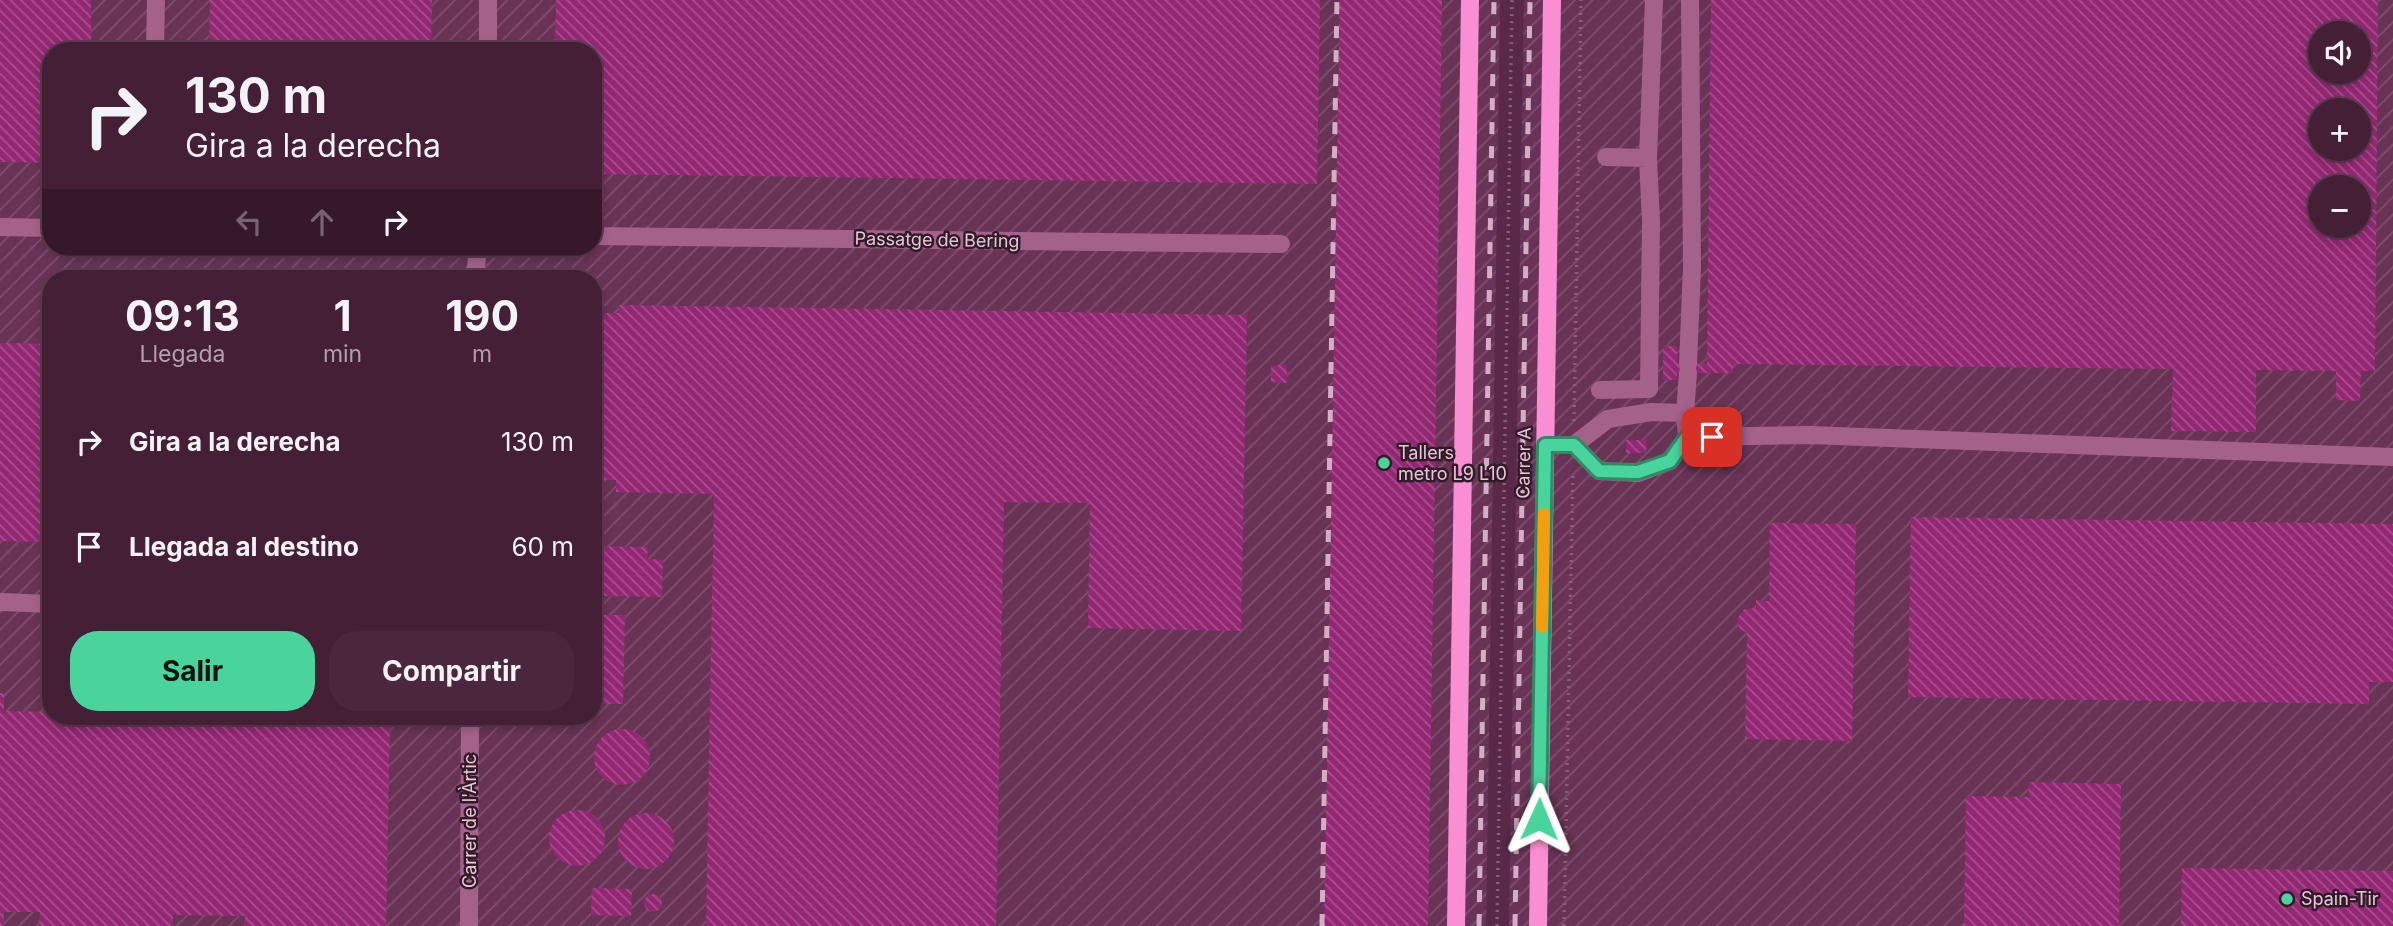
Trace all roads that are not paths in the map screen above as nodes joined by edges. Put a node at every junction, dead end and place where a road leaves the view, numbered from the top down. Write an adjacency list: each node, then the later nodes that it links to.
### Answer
1 (156, 0): 7 (lane)
2 (488, 0): 8 (lane)
3 (1470, 0): 27 (main road)
4 (1552, 0): 20 (main road, Carrer A)
5 (1654, 0): 10 (lane)
6 (1690, 0): 18 (lane)
7 (155, 42)
8 (488, 42)
9 (1606, 157): 10 (lane)
10 (1648, 158): 16 (lane)
11 (0, 227): 12 (lane)
12 (42, 228)
13 (602, 236): 14 (lane, Passatge de Bering)
14 (1281, 244)
15 (1600, 390): 16 (lane)
16 (1649, 390): 17 (lane)
17 (1651, 412): 18 (lane); 21 (lane)
18 (1685, 413): 19 (lane)
19 (1687, 437): 21 (lane); 22 (lane)
20 (1545, 445): 21 (lane); 28 (main road, Carrer A)
21 (1574, 445)
22 (2393, 457)
23 (0, 601): 24 (lane)
24 (42, 603)
25 (470, 725): 26 (lane, Carrer de l'Àrtic)
26 (469, 926)
27 (1456, 926)
28 (1538, 926)

